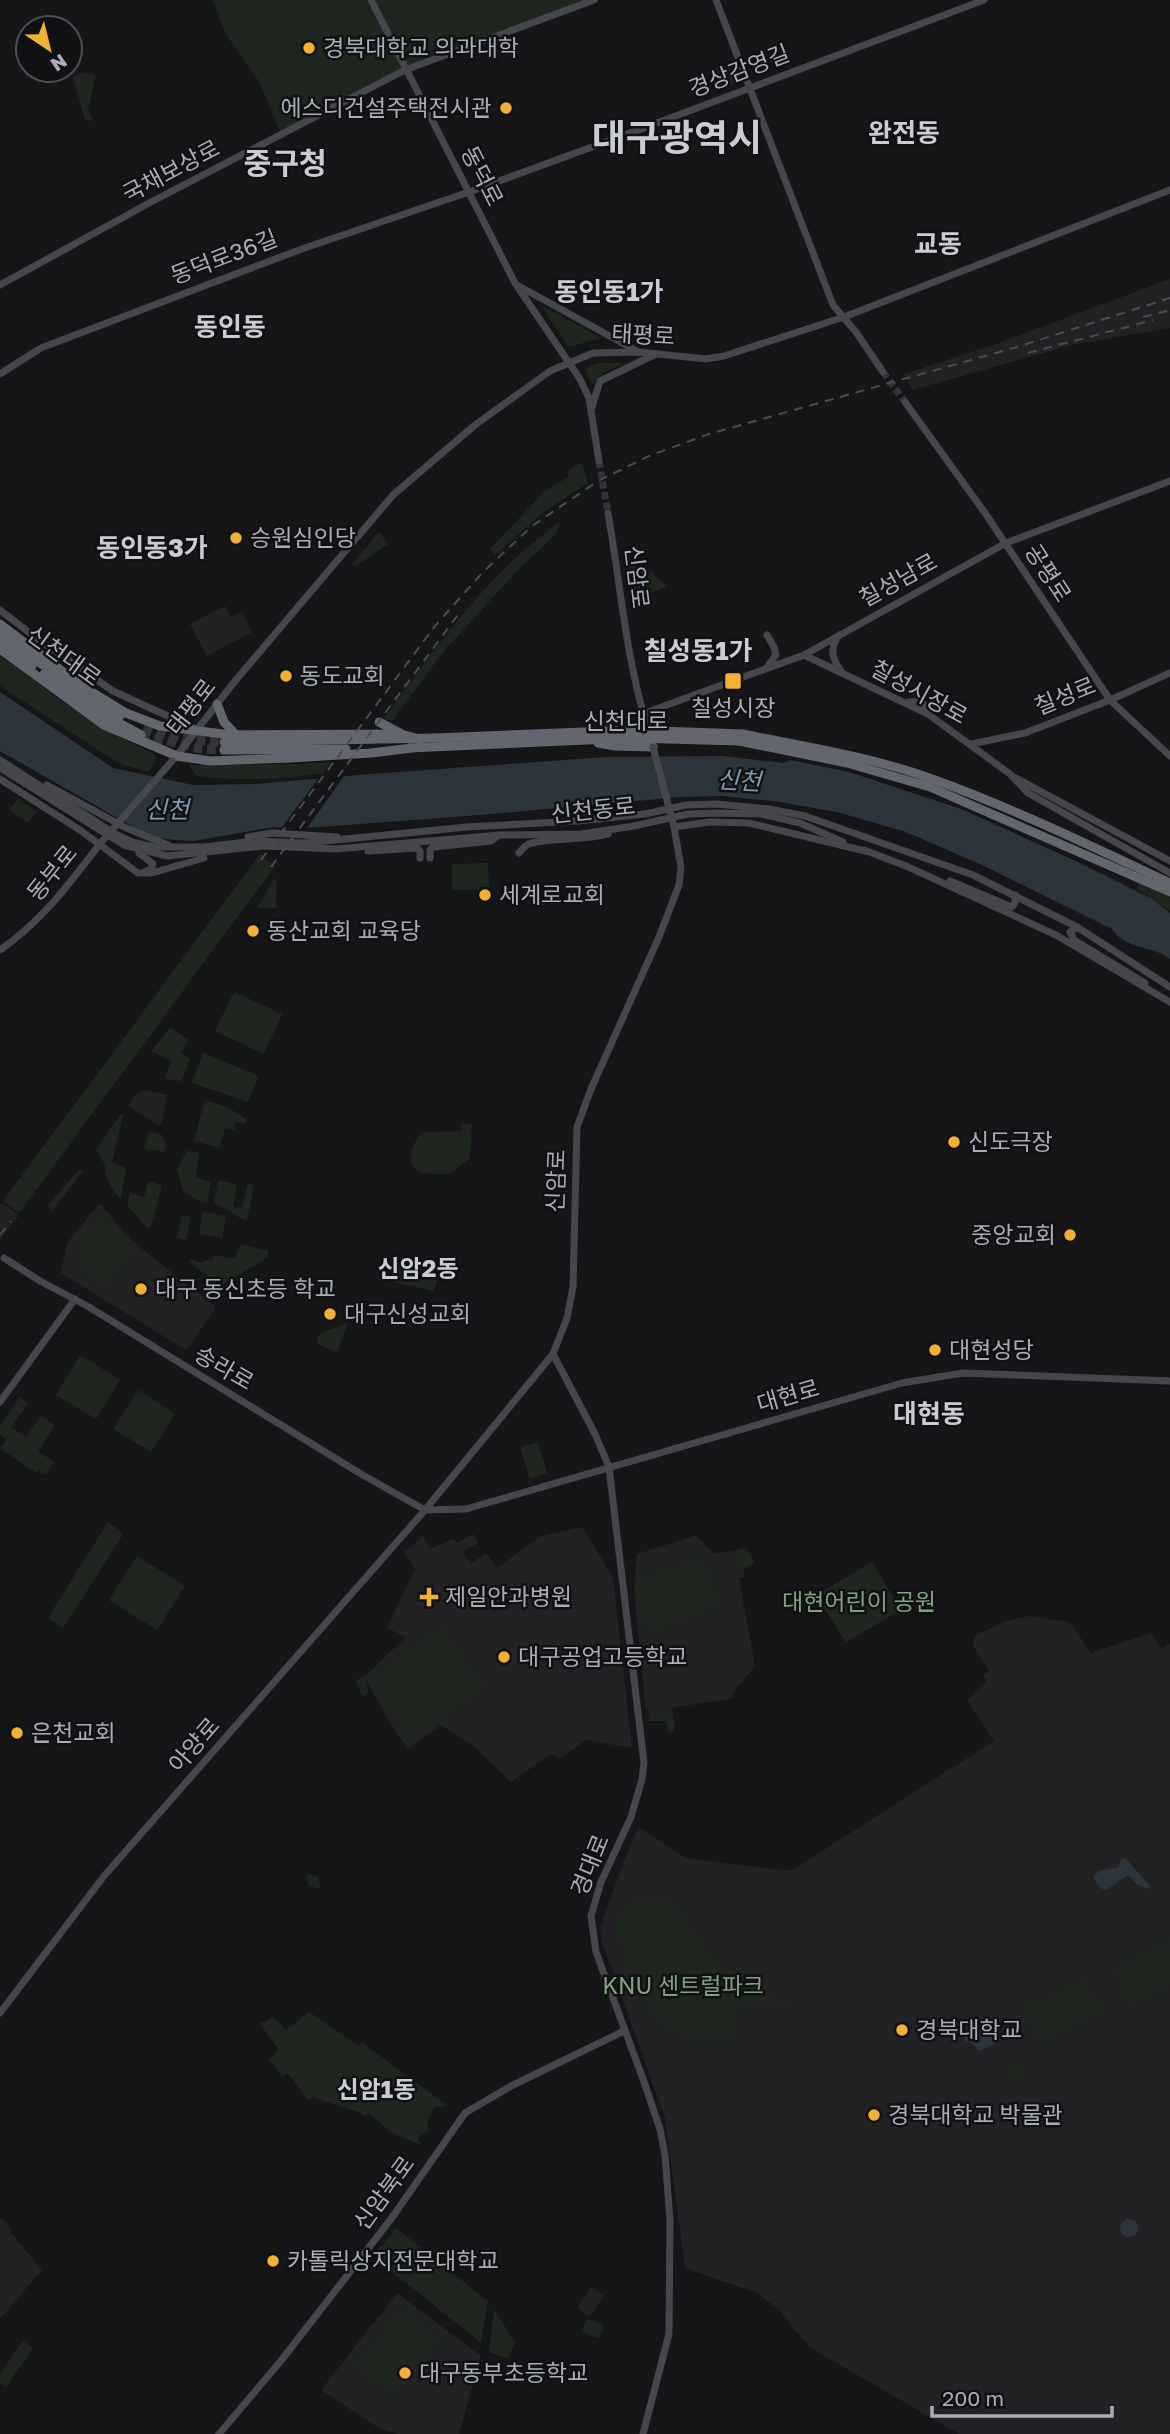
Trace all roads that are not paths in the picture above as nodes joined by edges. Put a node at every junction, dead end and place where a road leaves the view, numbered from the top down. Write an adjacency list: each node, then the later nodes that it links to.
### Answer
1 (370, 0): 5 (main road, 동덕로)
2 (594, 0): 5 (main road, 국채보상로)
3 (716, 0): 6 (main road)
4 (984, 0): 6 (main road, 경상감영길)
5 (405, 70): 8 (main road, 동덕로); 10 (main road, 국채보상로)
6 (749, 88): 8 (main road, 경상감영길); 11 (main road)
7 (1170, 190): 11 (main road, 태평로)
8 (469, 192): 9 (main road, 동덕로); 16 (main road, 동덕로36길)
9 (515, 283): 12 (main road); 14 (main road, 동덕로)
10 (0, 285)
11 (844, 317): 13 (main road, 태평로); 15 (main road)
12 (639, 352): 13 (main road, 태평로); 14 (main road, 태평로)
13 (656, 354): 18 (main road)
14 (570, 362): 18 (main road); 35 (main road, 태평로)
15 (883, 372)
16 (0, 374)
17 (905, 402): 22 (main road, 공평로)
18 (591, 411): 19 (main road)
19 (599, 461)
20 (1170, 481): 22 (main road, 칠성남로)
21 (608, 513): 36 (main road, 신암로)
22 (1006, 543): 25 (main road, 칠성남로); 34 (main road, 공평로)
23 (0, 610): 39 (main road)
24 (0, 624): 38 (highway)
25 (841, 633): 30 (main road, 칠성남로); 32 (main road)
26 (0, 634): 28 (highway, 신천대로)
27 (766, 635): 31 (main road)
28 (0, 642)
29 (0, 649): 44 (highway)
30 (804, 655): 31 (main road, 칠성남로); 32 (main road, 칠성시장로)
31 (766, 669): 36 (main road, 칠성남로)
32 (841, 672): 45 (main road, 칠성시장로)
33 (1170, 673): 34 (main road, 칠성로)
34 (1110, 700): 45 (main road, 칠성로); 48 (main road, 공평로)
35 (217, 704): 39 (main road, 태평로); 46 (highway)
36 (645, 713): 47 (main road, 신암로, bridge)
37 (379, 722): 40 (highway)
38 (156, 725): 39 (highway); 44 (highway)
39 (196, 731): 46 (highway); 49 (main road, 태평로)
40 (401, 734): 41 (highway); 46 (highway)
41 (419, 739): 43 (highway, 신천대로); 46 (highway, 신천대로)
42 (579, 742): 47 (highway)
43 (435, 743): 46 (highway, 신천대로); 69 (highway, 신천대로, bridge); 70 (highway, 신천대로, bridge)
44 (149, 744): 49 (highway)
45 (971, 744): 51 (main road, 칠성시장로)
46 (228, 745): 49 (highway)
47 (653, 747): 54 (main road, 신암로, bridge)
48 (1170, 756)
49 (174, 758): 57 (main road, 태평로, bridge)
50 (1, 763): 56 (main road, 신천동로); 58 (main road, 신천동로)
51 (1010, 774): 65 (main road, 칠성시장로); 68 (main road, 칠성시장로)
52 (0, 779): 57 (main road)
53 (634, 826): 55 (main road, 신천동로); 61 (main road, 신천동로); 62 (main road)
54 (674, 827): 61 (main road); 78 (main road, 신암로)
55 (500, 835): 59 (main road, 신천동로); 64 (main road)
56 (354, 837): 59 (main road); 71 (main road, 신천동로)
57 (99, 845): 67 (main road); 73 (main road, 동부로)
58 (124, 845): 60 (main road, 신천동로); 67 (main road)
59 (357, 848): 60 (main road, 신천동로); 63 (main road)
60 (224, 851): 67 (main road)
61 (865, 851): 66 (main road, 신천동로)
62 (519, 853)
63 (420, 858)
64 (430, 858)
65 (1170, 861)
66 (906, 866): 71 (main road); 75 (main road, 신천동로)
67 (138, 873)
68 (1170, 873)
69 (1170, 883)
70 (1170, 892)
71 (1015, 895): 72 (main road, 신천동로)
72 (1077, 927): 74 (main road, 신천동로); 75 (main road)
73 (0, 950)
74 (1170, 988)
75 (1170, 1002)
76 (4, 1258): 77 (main road, 송라로)
77 (75, 1298): 80 (main road); 82 (main road, 송라로)
78 (553, 1354): 81 (main road, 경대로); 82 (main road, 신암로)
79 (1170, 1381): 81 (main road, 대현로)
80 (0, 1402)
81 (609, 1467): 82 (main road, 대현로); 84 (main road, 경대로)
82 (425, 1510): 83 (main road, 아양로)
83 (0, 2012)
84 (624, 2031): 85 (main road, 신암북로); 86 (main road, 경대로)
85 (219, 2434)
86 (643, 2434)

